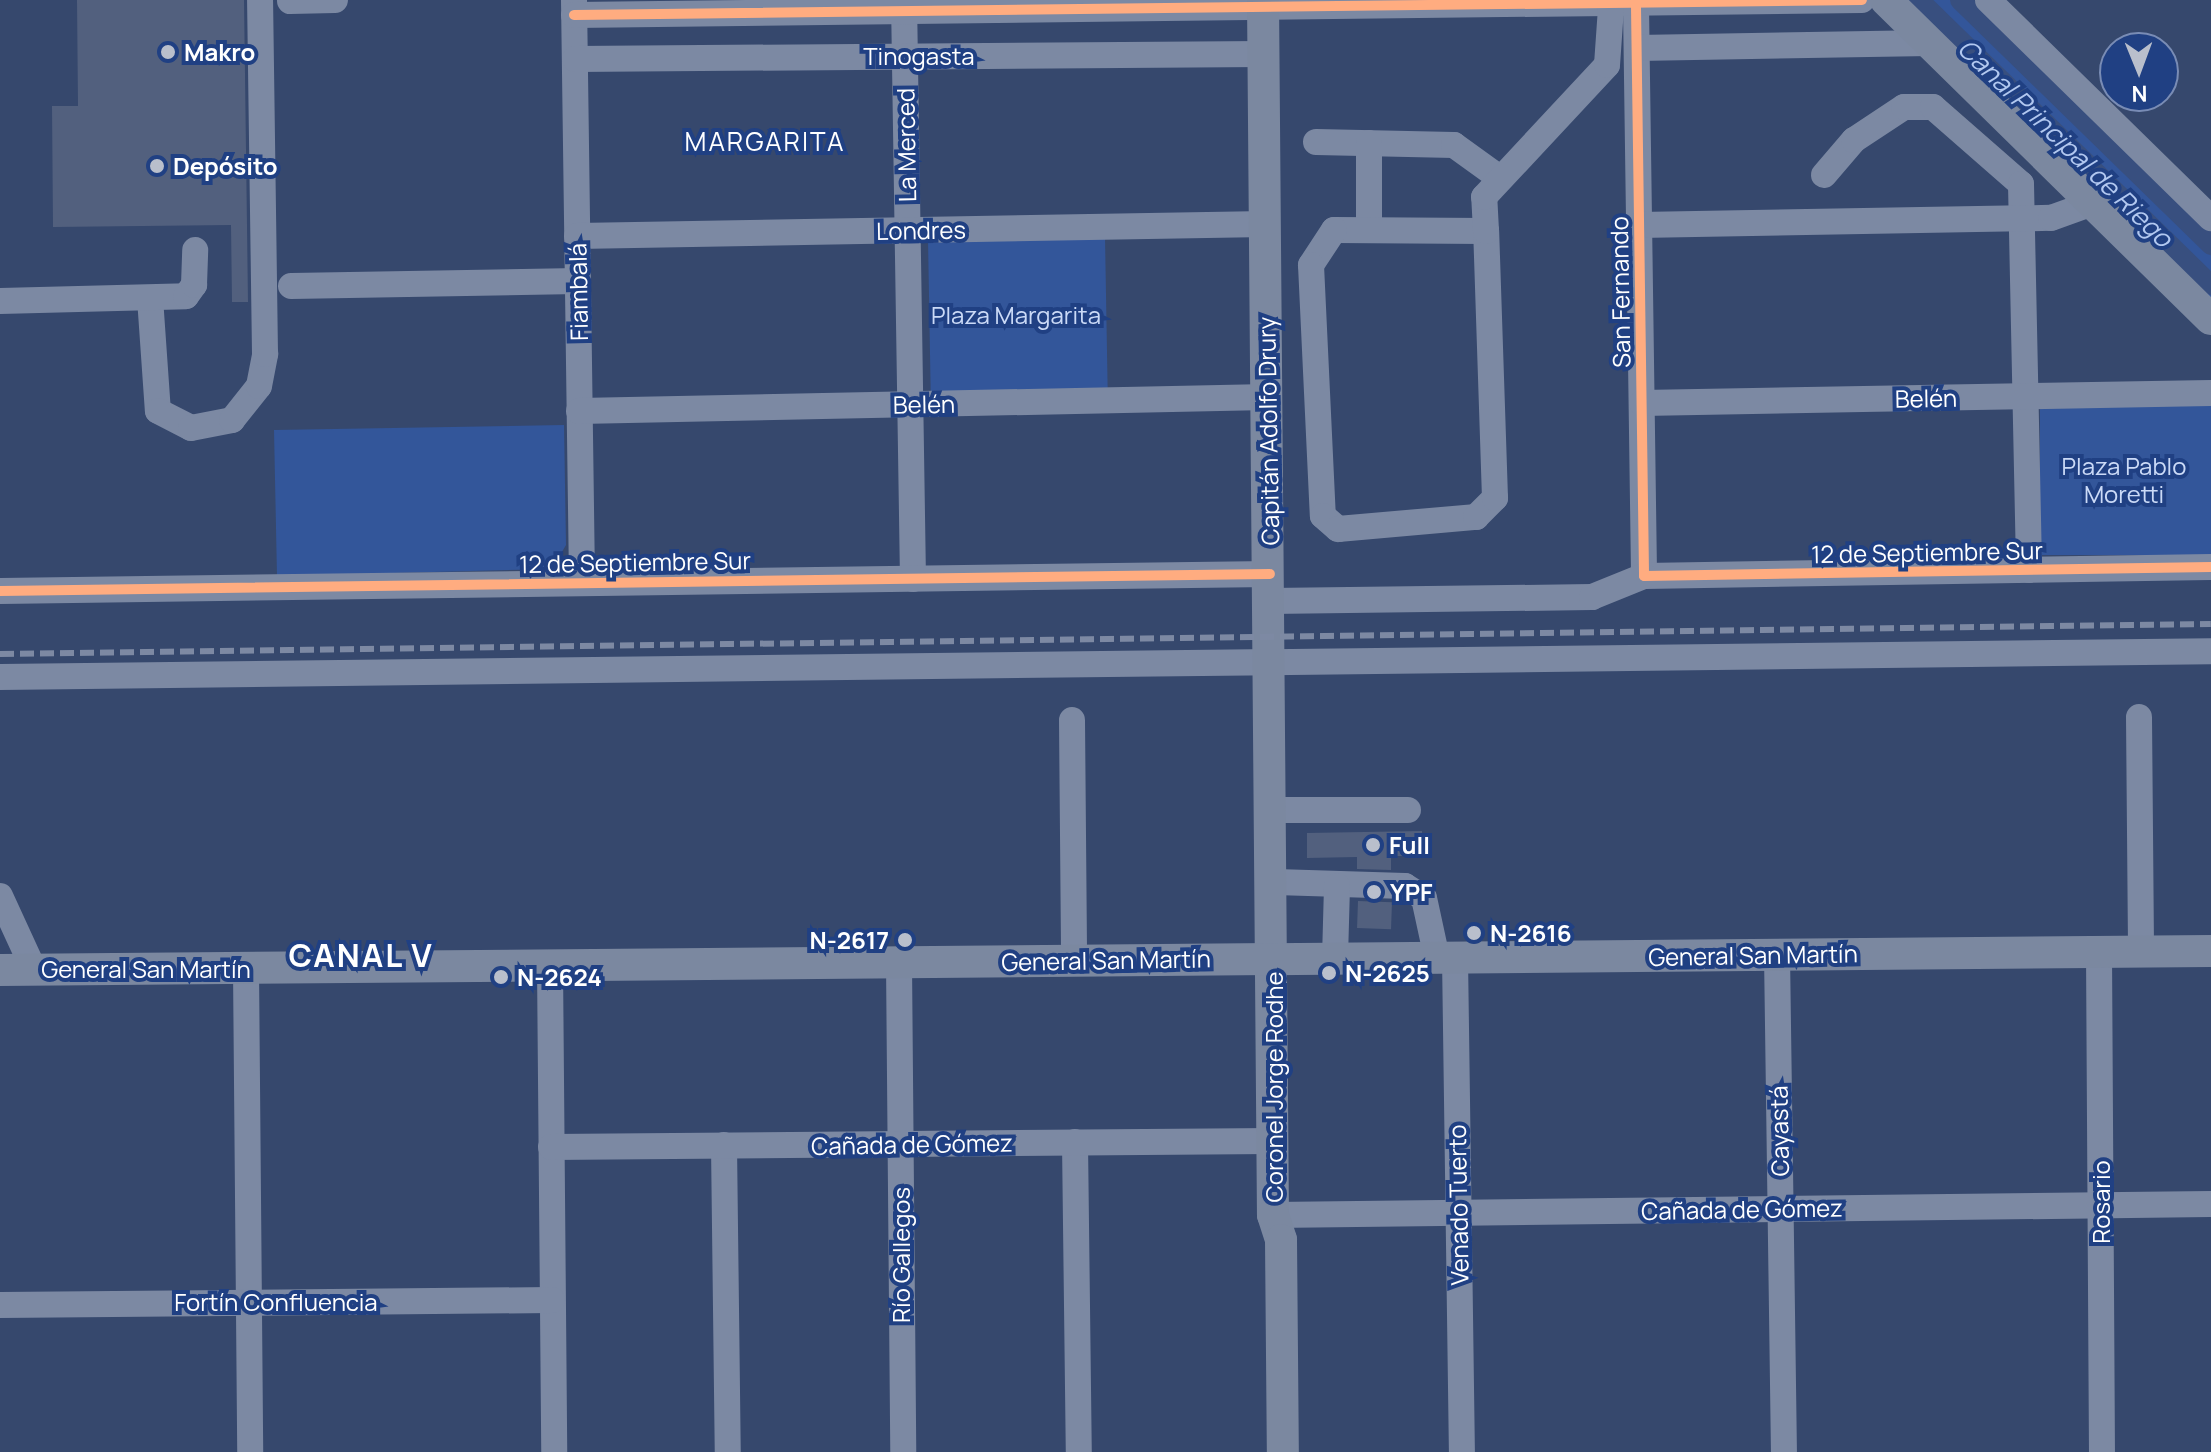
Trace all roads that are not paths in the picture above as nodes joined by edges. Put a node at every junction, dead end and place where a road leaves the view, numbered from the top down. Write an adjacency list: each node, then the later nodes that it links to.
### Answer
1 (260, 0): 35 (street)
2 (335, 0): 6 (street)
3 (1862, 0): 9 (street, Tinogasta)
4 (1886, 0): 13 (main road)
5 (1988, 0): 25 (street)
6 (290, 1)
7 (1086, 6): 8 (street, Tinogasta); 11 (street, Tinogasta)
8 (1263, 6): 9 (street, Tinogasta); 15 (main road, Capitán Adolfo Drury)
9 (1623, 6): 14 (street, San Fernando); 22 (street)
10 (741, 7): 11 (street, Tinogasta); 12 (street, Tinogasta); 17 (street)
11 (904, 7): 16 (street, La Merced)
12 (574, 8): 18 (street, Fiambalá)
13 (1930, 43): 14 (street); 23 (main road)
14 (1637, 48): 27 (street, San Fernando)
15 (1264, 54): 16 (street, Tinogasta); 26 (main road, Capitán Adolfo Drury)
16 (905, 56): 17 (street, Tinogasta); 28 (street, La Merced)
17 (741, 58): 18 (street, Tinogasta)
18 (575, 59): 31 (street, Fiambalá)
19 (1316, 142): 20 (street)
20 (1369, 143): 22 (street); 29 (street)
21 (1824, 175): 24 (street)
22 (1497, 176): 30 (street)
23 (2093, 203): 24 (street); 37 (main road)
24 (2023, 218): 27 (street); 39 (street)
25 (2211, 218)
26 (1266, 224): 28 (street, Londres); 40 (main road, Capitán Adolfo Drury)
27 (1639, 225): 41 (street, San Fernando)
28 (908, 230): 31 (street, Londres); 42 (street, La Merced)
29 (1369, 230): 30 (street); 30 (street)
30 (1486, 231)
31 (577, 236): 33 (street, Fiambalá)
32 (195, 250): 35 (street)
33 (578, 281): 34 (street); 43 (street, Fiambalá)
34 (291, 286)
35 (150, 298): 36 (street)
36 (0, 301)
37 (2211, 319)
38 (2211, 393): 39 (street, Belén)
39 (2026, 396): 41 (street, Belén); 45 (street)
40 (1268, 397): 42 (street, Belén); 49 (main road, Capitán Adolfo Drury)
41 (1642, 403): 46 (street, San Fernando)
42 (911, 404): 43 (street, Belén); 47 (street, La Merced)
43 (579, 411): 48 (street, Fiambalá)
44 (2211, 567): 45 (street, 12 de Septiembre Sur)
45 (2029, 570): 46 (street, 12 de Septiembre Sur)
46 (1644, 576): 49 (street, 12 de Septiembre Sur)
47 (913, 579): 48 (street, 12 de Septiembre Sur); 49 (street, 12 de Septiembre Sur)
48 (582, 583): 50 (street, 12 de Septiembre Sur)
49 (1270, 588): 52 (main road, Capitán Adolfo Drury)
50 (0, 591)
51 (2211, 651): 52 (street)
52 (1271, 662): 53 (street); 56 (main road, Capitán Adolfo Drury)
53 (0, 677)
54 (2139, 717): 61 (street)
55 (1072, 720): 68 (street)
56 (1274, 810): 57 (street); 58 (main road, Capitán Adolfo Drury)
57 (1408, 810)
58 (1276, 882): 59 (street, Venado Tuerto); 67 (main road, Capitán Adolfo Drury)
59 (1337, 886): 65 (street, Venado Tuerto); 66 (street)
60 (0, 896): 73 (street)
61 (2141, 951): 62 (main road, General San Martín); 63 (main road, General San Martín)
62 (2211, 951)
63 (2099, 952): 64 (main road, General San Martín); 80 (street, Rosario)
64 (1777, 954): 65 (main road, General San Martín); 81 (street, Cayastá)
65 (1446, 957): 66 (main road, General San Martín); 82 (street, Venado Tuerto)
66 (1335, 958): 67 (main road, General San Martín)
67 (1275, 959): 68 (main road, General San Martín); 74 (main road, Coronel Jorge Rodhe)
68 (1074, 961): 69 (main road, General San Martín)
69 (899, 962): 70 (main road, General San Martín); 76 (street, Río Gallegos)
70 (550, 965): 71 (main road, General San Martín); 78 (street)
71 (246, 968): 73 (main road, General San Martín); 85 (street)
72 (0, 970): 73 (main road, General San Martín)
73 (34, 970)
74 (1273, 1141): 75 (street, Cañada de Gómez); 83 (main road, Coronel Jorge Rodhe)
75 (1075, 1142): 76 (street, Cañada de Gómez); 91 (street)
76 (900, 1144): 77 (street, Cañada de Gómez); 90 (street, Río Gallegos)
77 (724, 1145): 78 (street, Cañada de Gómez); 89 (street)
78 (551, 1147): 84 (street)
79 (2211, 1204): 80 (street, Cañada de Gómez)
80 (2101, 1206): 81 (street, Cañada de Gómez); 96 (street, Rosario)
81 (1780, 1209): 82 (street, Cañada de Gómez); 95 (street, Cayastá)
82 (1458, 1213): 83 (street, Cañada de Gómez); 94 (street, Venado Tuerto)
83 (1273, 1215): 92 (main road, Coronel Jorge Rodhe); 93 (main road, Coronel Jorge Rodhe)
84 (552, 1300): 85 (street, Fortín Confluencia); 88 (street)
85 (249, 1302): 86 (street, Fortín Confluencia); 87 (street)
86 (0, 1305)
87 (250, 1452)
88 (554, 1452)
89 (728, 1452)
90 (903, 1452)
91 (1079, 1452)
92 (1264, 1452)
93 (1283, 1452)
94 (1462, 1452)
95 (1784, 1452)
96 (2102, 1452)

